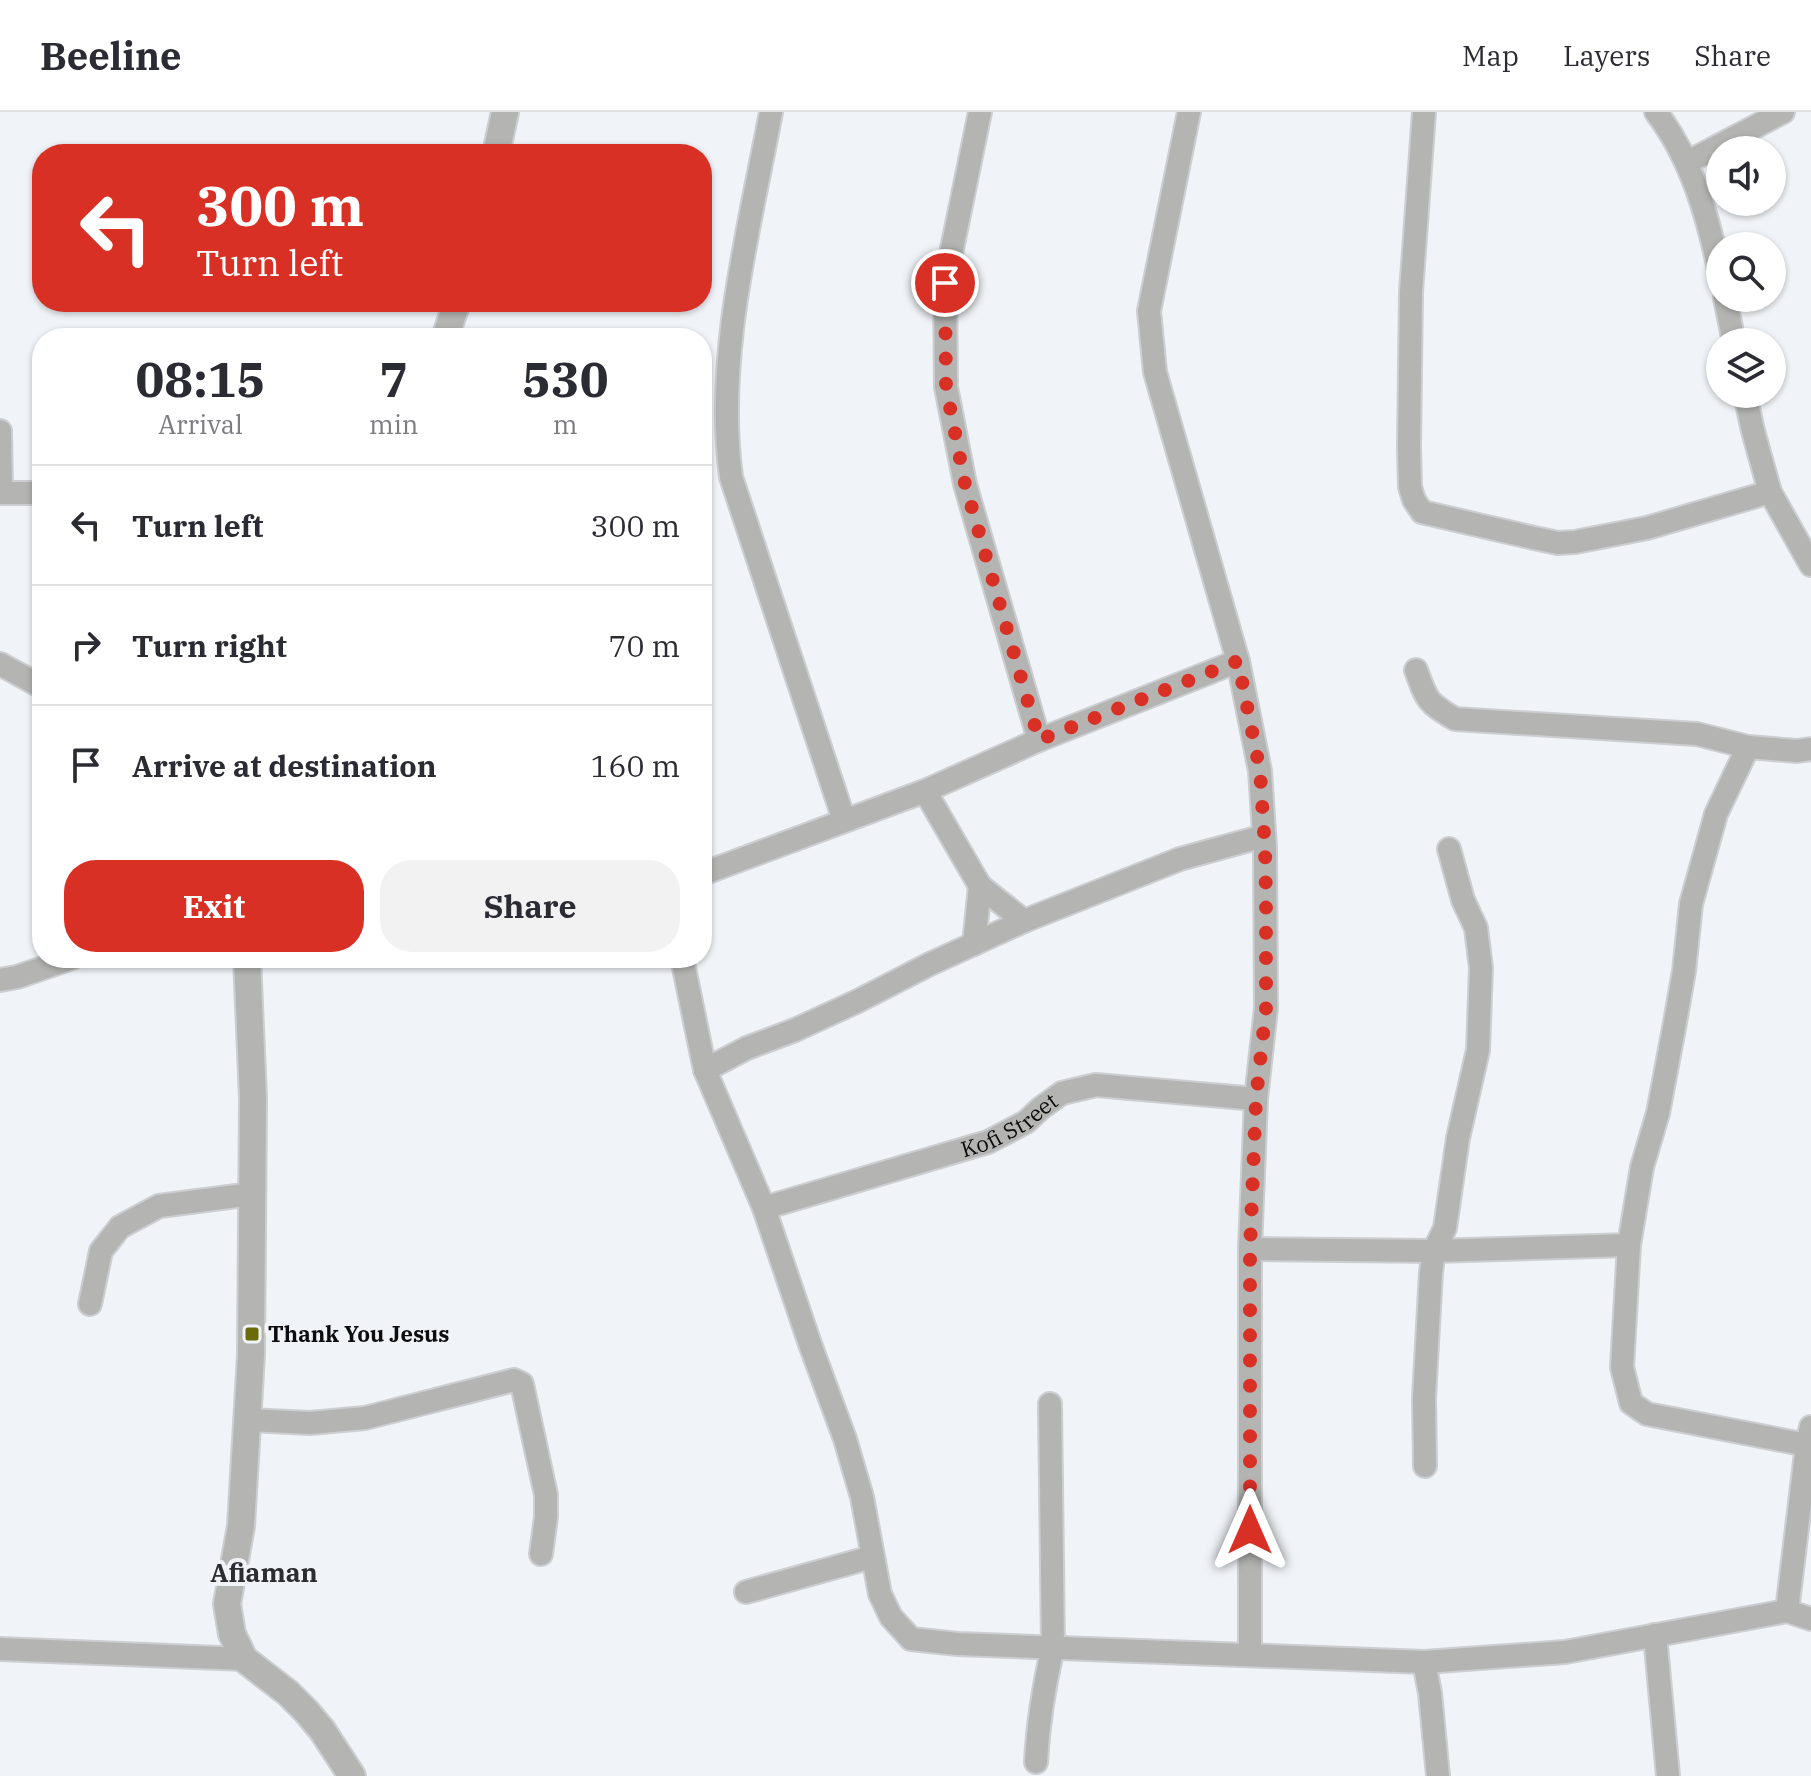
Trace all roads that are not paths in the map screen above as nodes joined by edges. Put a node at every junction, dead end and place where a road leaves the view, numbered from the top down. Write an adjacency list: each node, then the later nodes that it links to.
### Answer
1 (505, 112): 8 (street)
2 (771, 112): 25 (street)
3 (980, 112): 21 (street)
4 (1189, 112): 17 (street)
5 (1424, 112): 13 (street)
6 (1656, 112): 9 (street)
7 (1783, 112): 9 (street)
8 (498, 144)
9 (1688, 162): 10 (street)
10 (1710, 232)
11 (1748, 408): 13 (street)
12 (0, 431): 14 (street)
13 (1770, 492): 16 (street)
14 (0, 493): 15 (street)
15 (32, 493)
16 (1811, 565)
17 (1238, 661): 21 (street); 26 (street)
18 (0, 664): 20 (street)
19 (1416, 670): 22 (street)
20 (32, 682)
21 (1039, 740): 24 (street)
22 (1748, 747): 23 (street); 40 (street)
23 (1811, 749)
24 (925, 791): 25 (street); 29 (street)
25 (844, 820): 28 (street)
26 (1264, 836): 30 (street); 37 (street)
27 (1449, 849): 42 (street)
28 (712, 870)
29 (980, 886): 30 (street); 31 (street)
30 (1024, 921): 31 (street)
31 (974, 944): 36 (street)
32 (43, 968): 35 (street)
33 (247, 968): 38 (street)
34 (684, 968): 36 (street)
35 (0, 980)
36 (705, 1070): 39 (street)
37 (1256, 1099): 39 (street, Kofi Street); 41 (street)
38 (252, 1194): 43 (street); 45 (street)
39 (764, 1208): 49 (street)
40 (1629, 1245): 42 (street); 46 (street)
41 (1250, 1249): 42 (street); 56 (street)
42 (1434, 1251): 47 (street)
43 (90, 1304)
44 (1050, 1404): 54 (street)
45 (248, 1420): 48 (street); 57 (street)
46 (1809, 1436): 51 (street)
47 (1425, 1466)
48 (541, 1554)
49 (872, 1557): 50 (street); 54 (street)
50 (746, 1592)
51 (1787, 1611): 52 (street); 53 (street)
52 (1811, 1619)
53 (1655, 1635): 58 (street); 62 (street)
54 (1053, 1647): 56 (street); 59 (street)
55 (0, 1649): 57 (street)
56 (1250, 1654): 58 (street)
57 (244, 1659): 60 (street)
58 (1424, 1662): 61 (street)
59 (1036, 1762)
60 (352, 1776)
61 (1438, 1776)
62 (1668, 1776)

